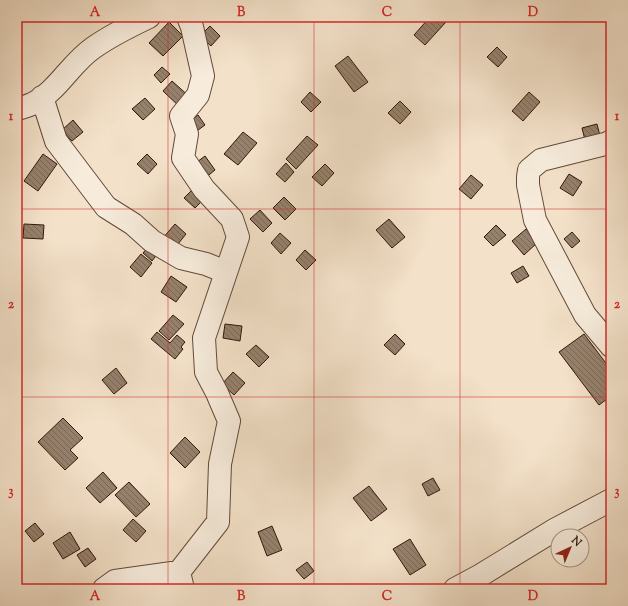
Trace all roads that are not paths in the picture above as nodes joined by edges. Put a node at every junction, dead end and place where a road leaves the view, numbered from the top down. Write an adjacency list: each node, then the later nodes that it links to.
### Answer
1 (150, 17): 3 (street)
2 (188, 17): 6 (street)
3 (42, 97): 4 (street); 6 (street)
4 (17, 109)
5 (611, 141): 7 (street)
6 (226, 272): 9 (street)
7 (611, 346)
8 (611, 500): 11 (street)
9 (181, 580): 10 (street)
10 (104, 589)
11 (455, 589)

